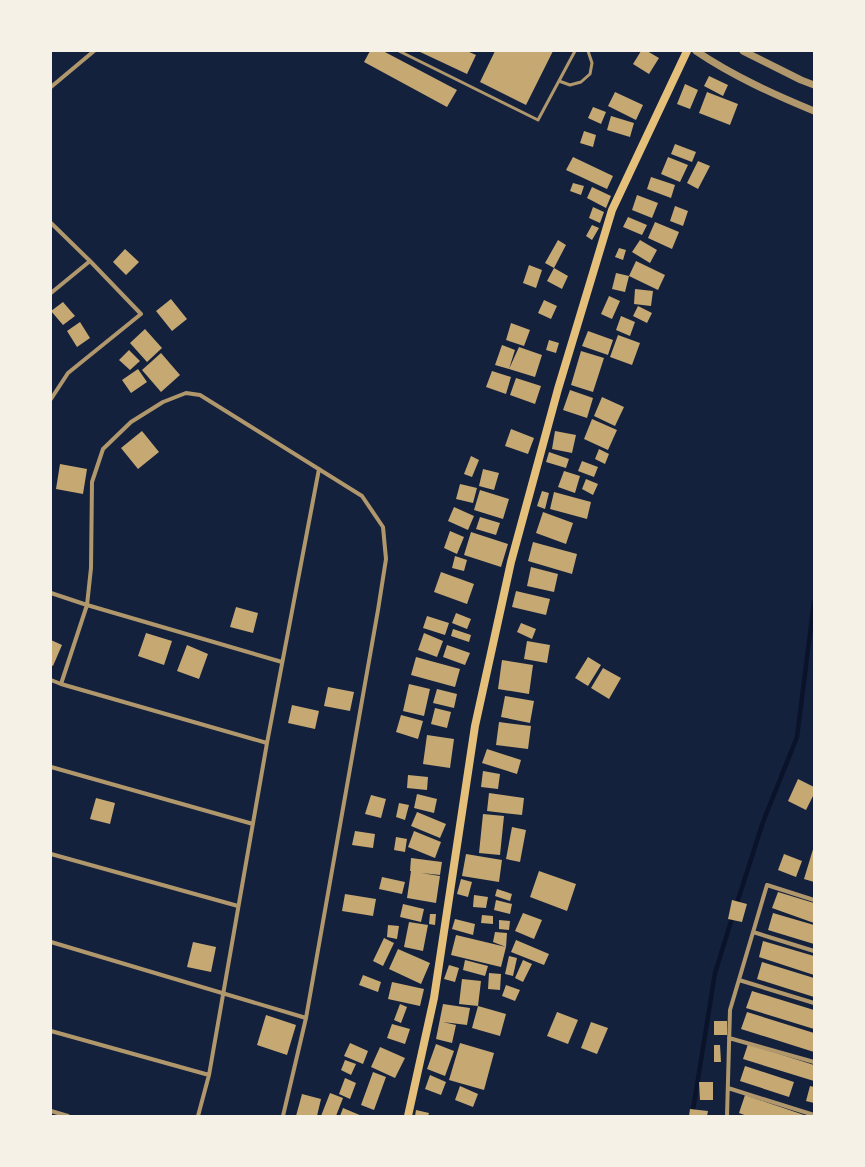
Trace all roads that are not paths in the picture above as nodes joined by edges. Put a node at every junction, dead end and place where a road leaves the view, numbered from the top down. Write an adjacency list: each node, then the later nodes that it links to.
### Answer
1 (94, 51): 10 (street)
2 (399, 51): 8 (lane)
3 (575, 51): 8 (lane)
4 (588, 51): 8 (lane)
5 (696, 51): 11 (street)
6 (743, 51): 9 (street)
7 (684, 52): 45 (main road)
8 (559, 81)
9 (814, 85)
10 (51, 87)
11 (814, 111)
12 (51, 223): 13 (street)
13 (90, 261): 14 (street); 15 (street)
14 (51, 293)
15 (51, 399)
16 (319, 469): 18 (street); 19 (street); 34 (street)
17 (51, 593): 18 (street)
18 (87, 604): 19 (street); 21 (street)
19 (282, 662): 22 (street)
20 (51, 680): 21 (street)
21 (61, 684): 22 (street)
22 (267, 743): 24 (street)
23 (51, 767): 24 (street)
24 (253, 824): 27 (street)
25 (51, 854): 27 (street)
26 (814, 900): 28 (street)
27 (238, 906): 32 (street)
28 (753, 932): 30 (street); 31 (street)
29 (51, 942): 32 (street)
30 (814, 950)
31 (739, 980): 33 (street); 36 (street)
32 (222, 994): 34 (street); 38 (street)
33 (814, 1003)
34 (306, 1018): 44 (street)
35 (51, 1031): 38 (street)
36 (729, 1038): 37 (street); 39 (street)
37 (814, 1062)
38 (209, 1075): 43 (street)
39 (728, 1088): 41 (street); 46 (street)
40 (51, 1111): 42 (street)
41 (814, 1115)
42 (68, 1116)
43 (198, 1116)
44 (283, 1116)
45 (408, 1116)
46 (727, 1116)

